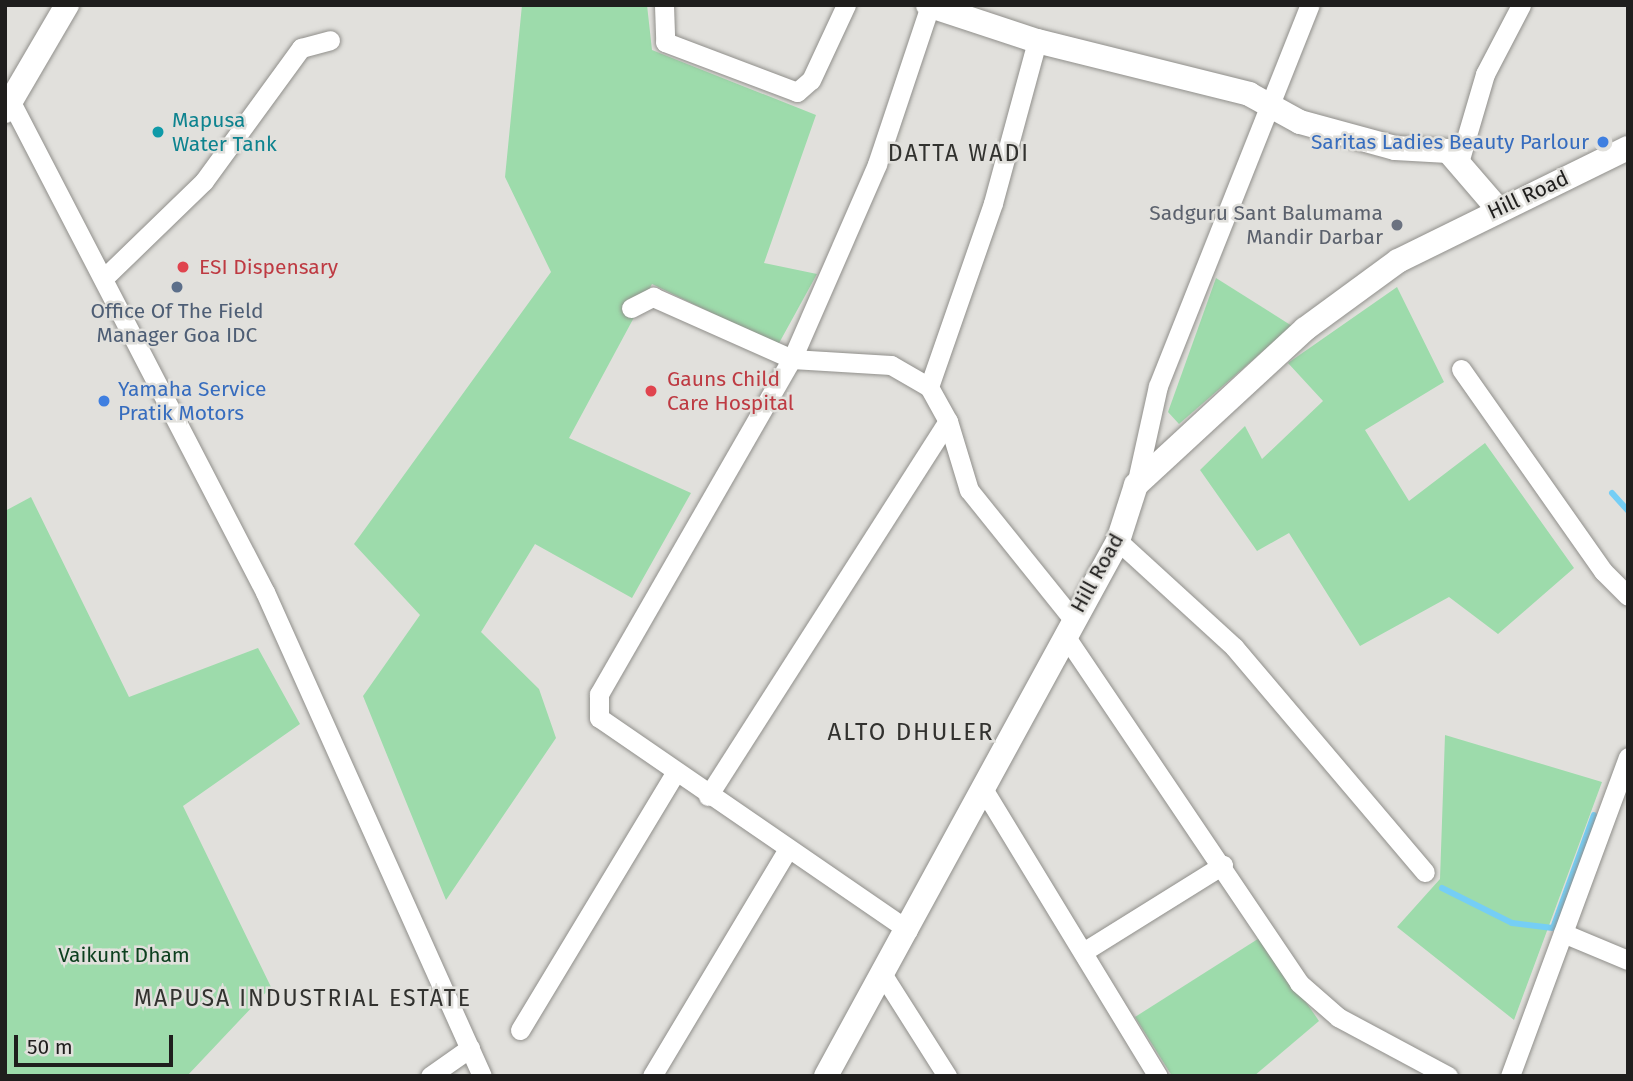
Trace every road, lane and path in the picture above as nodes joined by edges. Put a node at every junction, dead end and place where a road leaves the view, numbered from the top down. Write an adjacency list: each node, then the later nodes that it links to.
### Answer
1 (67, 5): 10 (street)
2 (664, 5): 3 (street)
3 (846, 5)
4 (1310, 5): 11 (street)
5 (1521, 5): 13 (street)
6 (929, 6): 7 (street); 17 (street)
7 (970, 12): 9 (street)
8 (330, 40): 15 (street)
9 (1037, 41): 11 (street); 19 (street)
10 (8, 106): 15 (street)
11 (1272, 109): 13 (street); 21 (street)
12 (1628, 148): 14 (street, Hill Road)
13 (1460, 159): 14 (street)
14 (1498, 209): 21 (street, Hill Road)
15 (104, 277): 38 (street)
16 (631, 308): 17 (street)
17 (792, 359): 19 (street); 26 (street)
18 (1461, 369): 23 (street)
19 (929, 387): 20 (street)
20 (948, 421): 24 (street); 28 (street)
21 (1136, 485): 22 (street, Hill Road)
22 (1118, 541): 24 (street, Hill Road); 31 (street)
23 (1628, 596)
24 (1069, 628): 27 (street, Hill Road); 30 (street)
25 (1628, 757): 33 (street)
26 (675, 773): 28 (street); 37 (street)
27 (985, 792): 32 (street, Hill Road); 34 (street)
28 (708, 796): 29 (street)
29 (788, 849): 32 (street); 41 (street)
30 (1223, 865): 34 (street); 45 (street)
31 (1425, 872)
32 (908, 930): 36 (street, Hill Road)
33 (1563, 933): 35 (street); 46 (street)
34 (1083, 952): 44 (street)
35 (1628, 960)
36 (883, 975): 42 (street, Hill Road); 43 (street)
37 (520, 1030)
38 (470, 1048): 39 (street); 40 (street)
39 (430, 1076)
40 (482, 1076)
41 (652, 1076)
42 (826, 1076)
43 (947, 1076)
44 (1158, 1076)
45 (1448, 1076)
46 (1510, 1076)

